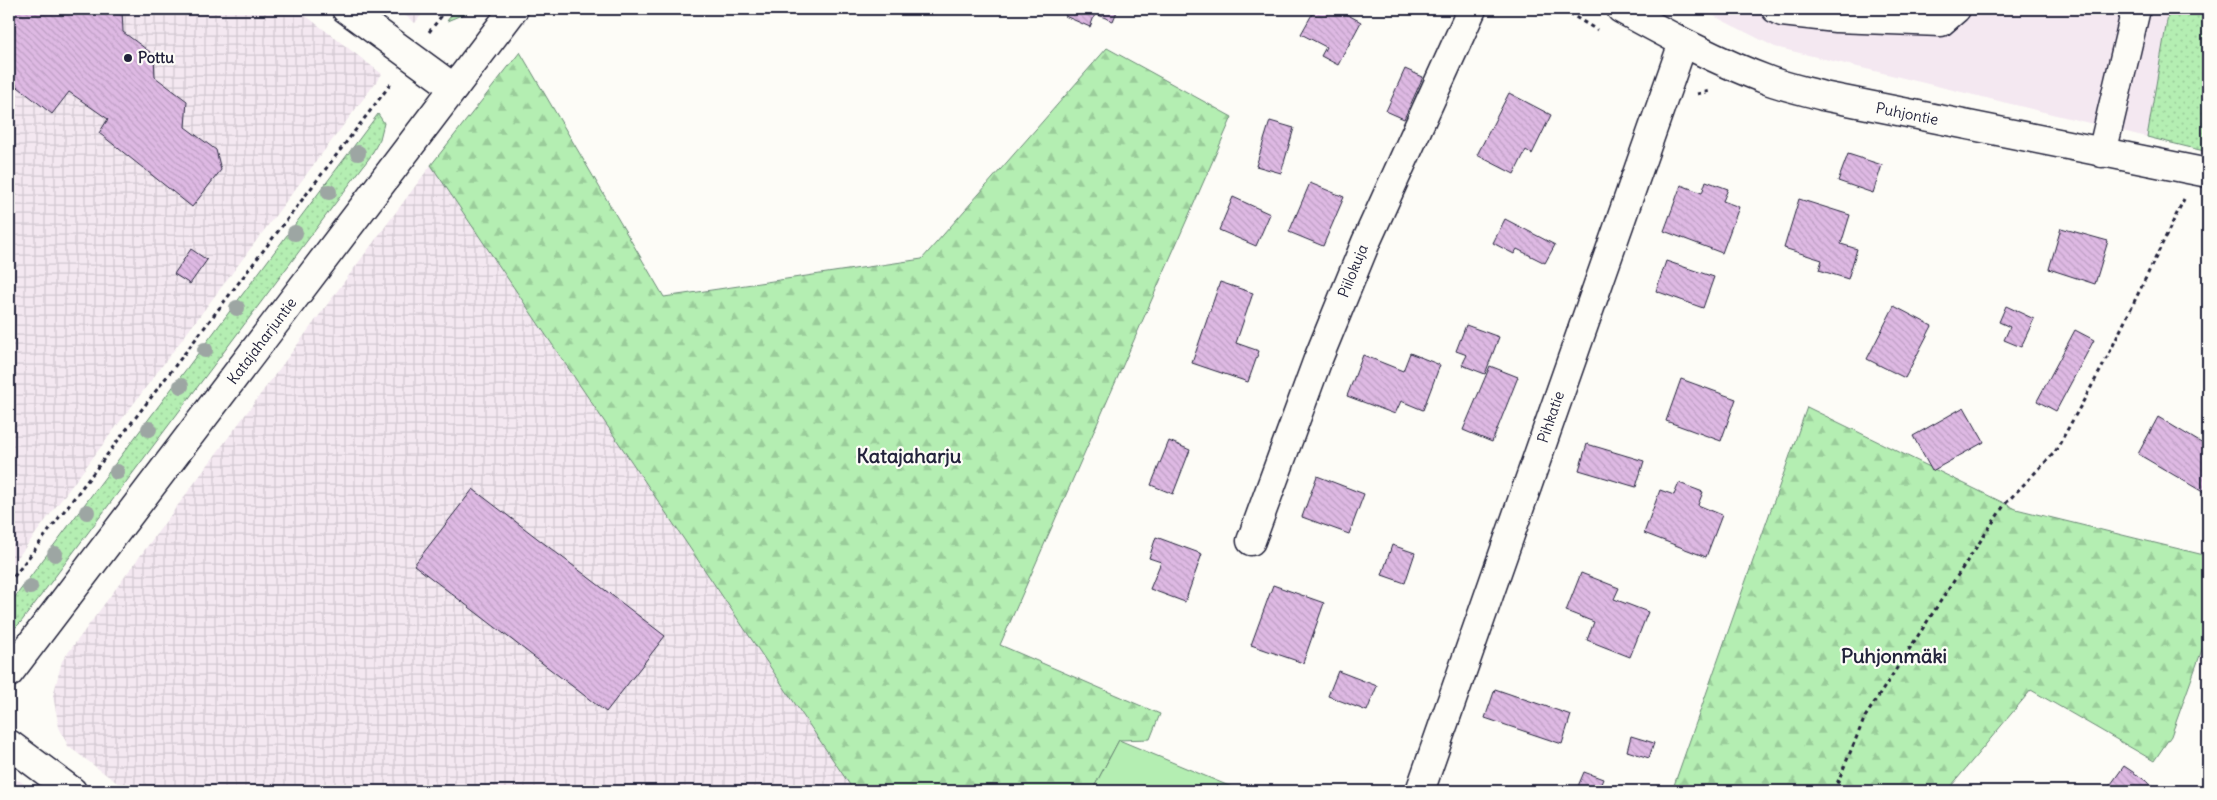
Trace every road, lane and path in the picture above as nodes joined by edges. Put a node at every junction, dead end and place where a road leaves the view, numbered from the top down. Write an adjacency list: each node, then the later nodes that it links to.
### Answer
1 (346, 9): 12 (street)
2 (447, 9): 9 (path)
3 (514, 9): 12 (street, Katajaharjuntie)
4 (1472, 9): 16 (street, Piilokuja)
5 (1621, 9): 10 (street, Puhjontie)
6 (1776, 9): 7 (street)
7 (1956, 9)
8 (2136, 9): 13 (street)
9 (433, 27)
10 (1683, 43): 13 (street, Puhjontie); 21 (street, Pihkatie)
11 (388, 86): 17 (path)
12 (454, 88): 18 (street, Katajaharjuntie)
13 (2102, 153): 14 (street, Puhjontie)
14 (2208, 174)
15 (2185, 196): 22 (path)
16 (1251, 541)
17 (9, 583)
18 (9, 672)
19 (9, 744): 20 (street)
20 (72, 791)
21 (1420, 791)
22 (1834, 791)

